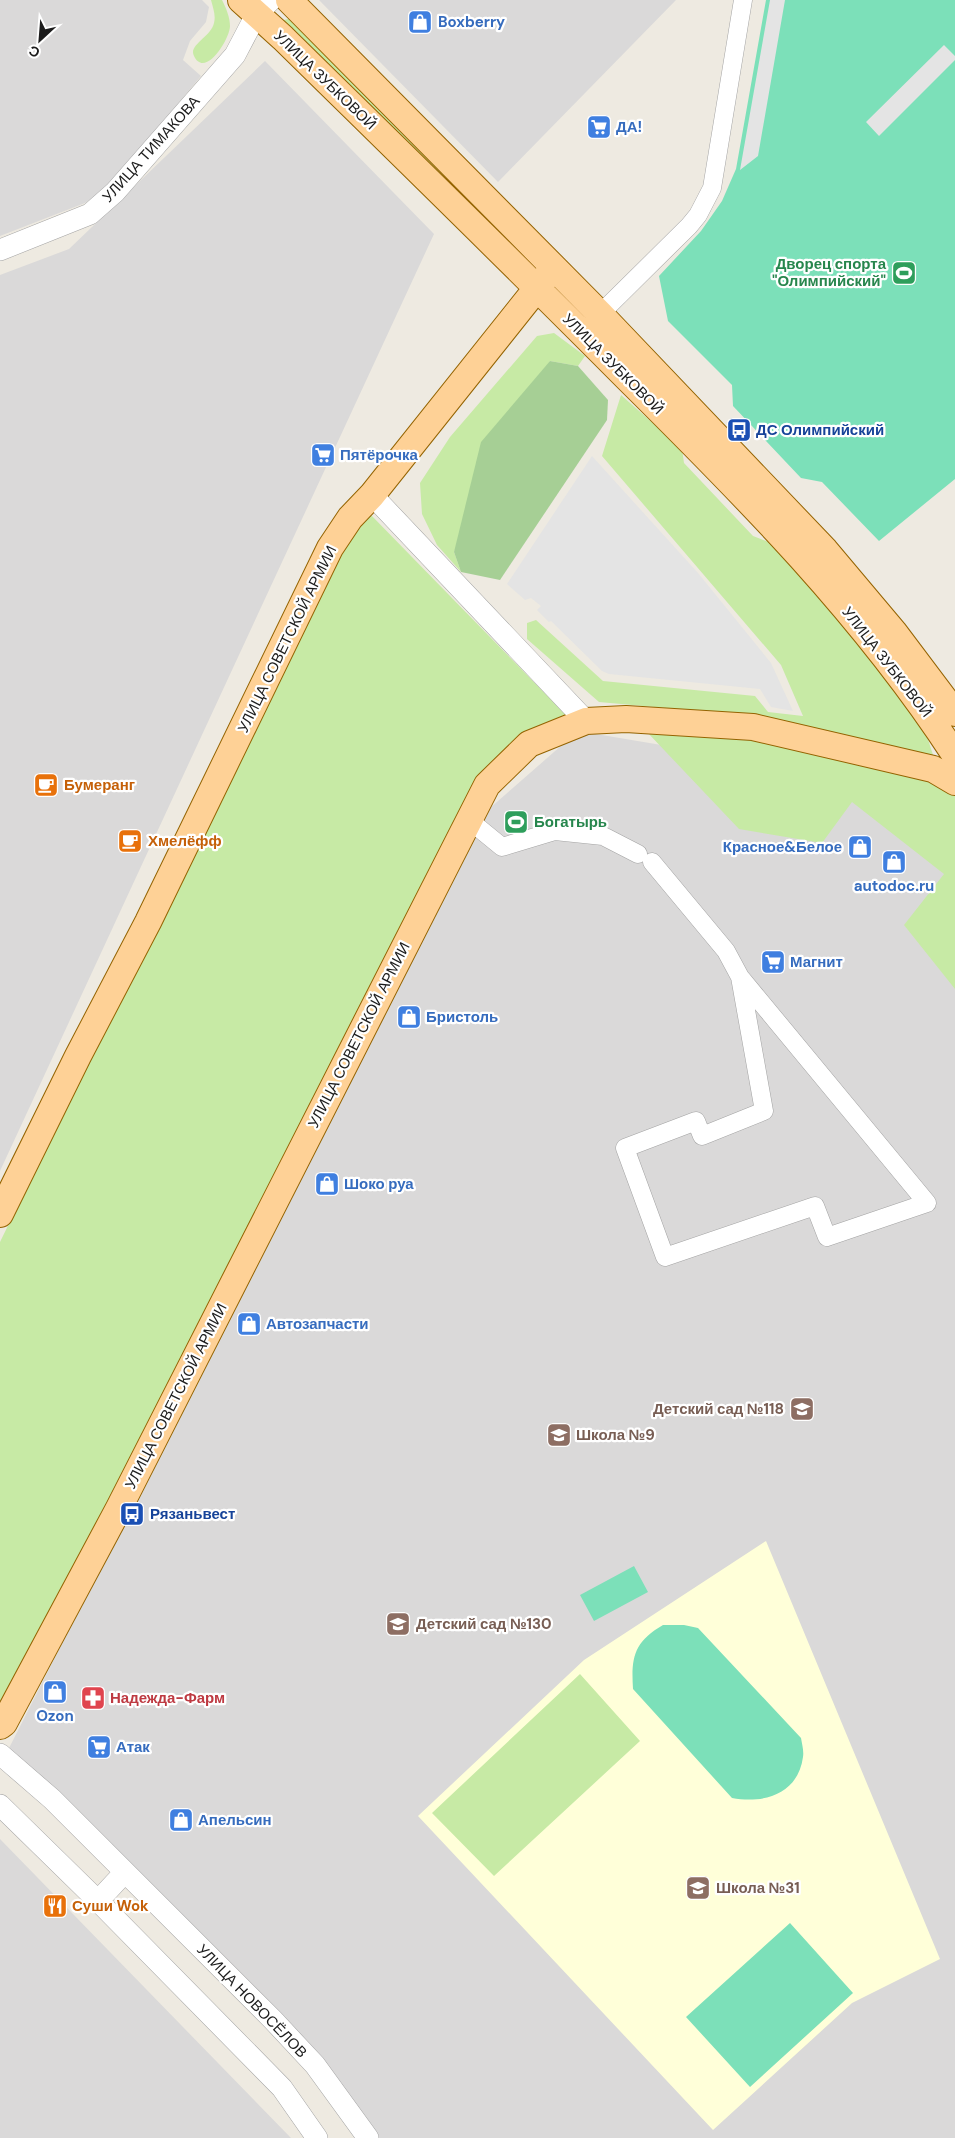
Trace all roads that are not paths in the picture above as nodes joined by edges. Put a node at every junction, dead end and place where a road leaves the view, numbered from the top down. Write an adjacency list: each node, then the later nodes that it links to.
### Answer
1 (289, 0): 5 (main road, УЛИЦА ЗУБКОВОЙ)
2 (743, 0): 7 (street)
3 (256, 5): 4 (street, УЛИЦА ТИМАКОВА); 6 (main road, УЛИЦА ЗУБКОВОЙ)
4 (0, 250)
5 (553, 268): 6 (main road, УЛИЦА СОВЕТСКОЙ АРМИИ); 7 (main road, УЛИЦА ЗУБКОВОЙ)
6 (538, 289): 8 (main road, УЛИЦА СОВЕТСКОЙ АРМИИ); 11 (main road, УЛИЦА ЗУБКОВОЙ)
7 (600, 314): 9 (main road, УЛИЦА ЗУБКОВОЙ)
8 (372, 495): 10 (street); 14 (main road, УЛИЦА СОВЕТСКОЙ АРМИИ)
9 (955, 713)
10 (586, 721): 11 (main road, УЛИЦА СОВЕТСКОЙ АРМИИ); 12 (main road, УЛИЦА СОВЕТСКОЙ АРМИИ)
11 (950, 769)
12 (469, 820): 13 (street); 15 (main road, УЛИЦА СОВЕТСКОЙ АРМИИ)
13 (740, 977): 13 (street)
14 (0, 1214)
15 (0, 1726)
16 (0, 1754): 18 (street, УЛИЦА НОВОСЁЛОВ)
17 (0, 1805): 19 (street)
18 (126, 1872): 19 (street); 21 (street, УЛИЦА НОВОСЁЛОВ)
19 (98, 1901): 20 (street)
20 (317, 2138)
21 (368, 2138)

